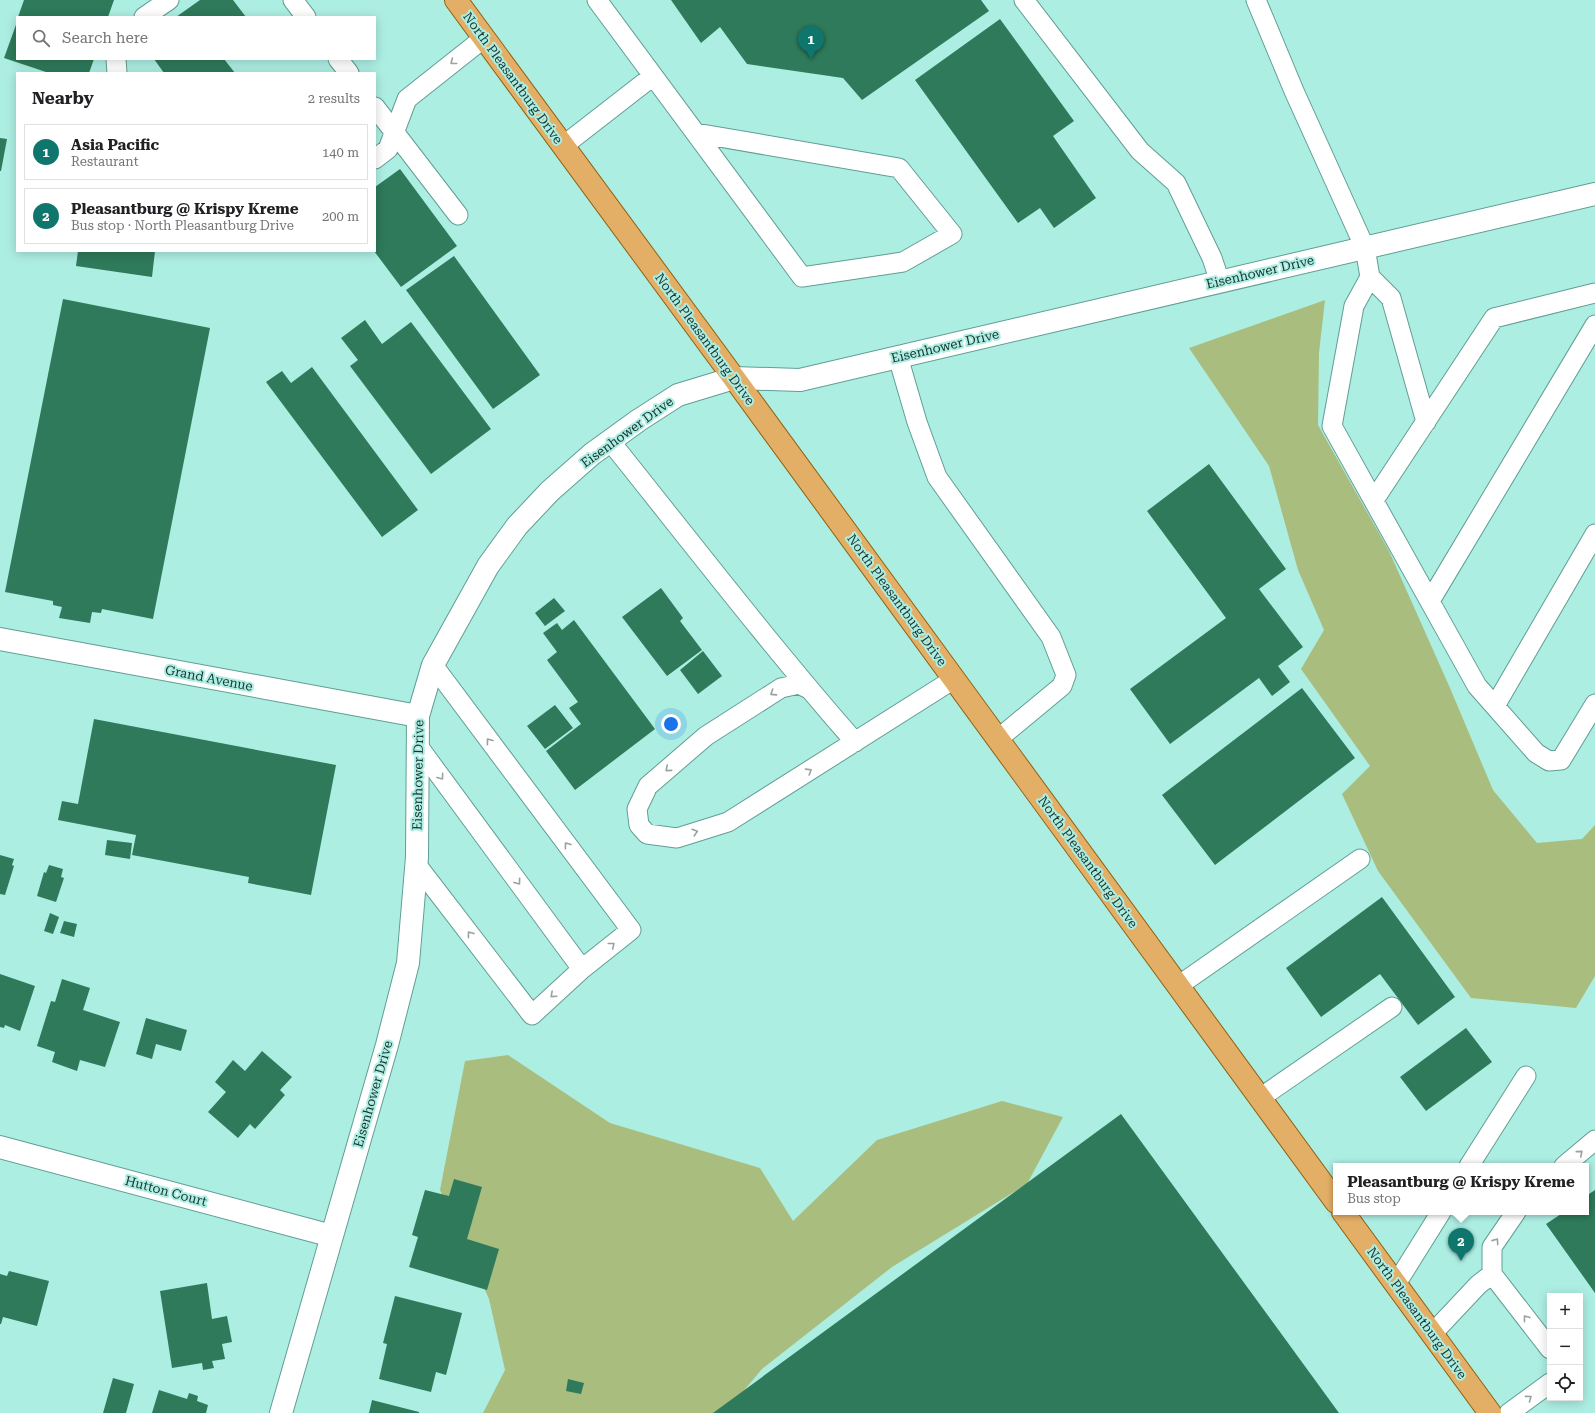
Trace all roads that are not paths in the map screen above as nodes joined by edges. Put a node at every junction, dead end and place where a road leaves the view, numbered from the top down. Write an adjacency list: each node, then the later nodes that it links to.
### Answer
1 (170, 0): 7 (lane)
2 (293, 0): 8 (lane)
3 (456, 0): 9 (main road, North Pleasantburg Drive)
4 (597, 0): 14 (lane)
5 (1024, 0): 24 (lane)
6 (1256, 0): 22 (lane)
7 (146, 16)
8 (305, 16)
9 (484, 38): 16 (lane, one-way to 16); 18 (main road, North Pleasantburg Drive)
10 (116, 60): 12 (lane)
11 (339, 60): 13 (lane)
12 (117, 72)
13 (348, 72)
14 (653, 76): 17 (lane); 18 (lane)
15 (376, 109): 16 (lane)
16 (394, 133): 19 (lane); 21 (lane)
17 (696, 133): 17 (lane)
18 (563, 146): 28 (main road, North Pleasantburg Drive)
19 (376, 158)
20 (1595, 194): 22 (street, Eisenhower Drive)
21 (458, 215)
22 (1365, 248): 23 (lane); 24 (street, Eisenhower Drive)
23 (1370, 277): 29 (lane); 31 (lane)
24 (1220, 282): 27 (street, Eisenhower Drive)
25 (1595, 293): 29 (lane)
26 (1595, 326): 33 (lane)
27 (898, 357): 28 (street, Eisenhower Drive); 41 (lane)
28 (734, 378): 30 (street, Eisenhower Drive); 36 (main road, North Pleasantburg Drive)
29 (1426, 422): 31 (lane)
30 (610, 441): 35 (street, Eisenhower Drive); 37 (lane)
31 (1374, 500): 33 (lane)
32 (1595, 534): 39 (lane)
33 (1430, 601): 39 (lane)
34 (0, 639): 40 (street, Grand Avenue)
35 (433, 666): 40 (street, Eisenhower Drive); 46 (lane, one-way to 35)
36 (954, 679): 41 (main road, North Pleasantburg Drive); 42 (lane)
37 (809, 689): 42 (lane); 42 (lane, one-way to 42)
38 (1595, 704): 39 (lane)
39 (1494, 706)
40 (418, 716): 43 (street, Eisenhower Drive)
41 (998, 739): 47 (main road, North Pleasantburg Drive)
42 (855, 742)
43 (418, 746): 45 (street, Eisenhower Drive); 46 (lane, one-way to 46)
44 (1360, 859): 47 (lane)
45 (416, 864): 46 (lane, one-way to 45); 59 (street, Eisenhower Drive)
46 (582, 969)
47 (1178, 986): 50 (main road, North Pleasantburg Drive)
48 (1392, 1007): 50 (lane)
49 (1526, 1076): 53 (lane)
50 (1260, 1098): 55 (main road, North Pleasantburg Drive)
51 (1595, 1140): 54 (lane, one-way to 51)
52 (0, 1147): 59 (street, Hutton Court)
53 (1472, 1163)
54 (1568, 1163)
55 (1333, 1198)
56 (1345, 1215): 61 (main road, North Pleasantburg Drive)
57 (1439, 1215): 61 (lane)
58 (1514, 1215): 60 (lane, one-way to 58)
59 (332, 1236): 65 (street, Eisenhower Drive)
60 (1492, 1274): 62 (lane); 63 (lane, one-way to 60)
61 (1396, 1284): 62 (main road, North Pleasantburg Drive)
62 (1432, 1334): 66 (main road, North Pleasantburg Drive)
63 (1547, 1345)
64 (1547, 1384): 67 (lane, one-way to 64)
65 (281, 1413)
66 (1490, 1413)
67 (1509, 1413)

